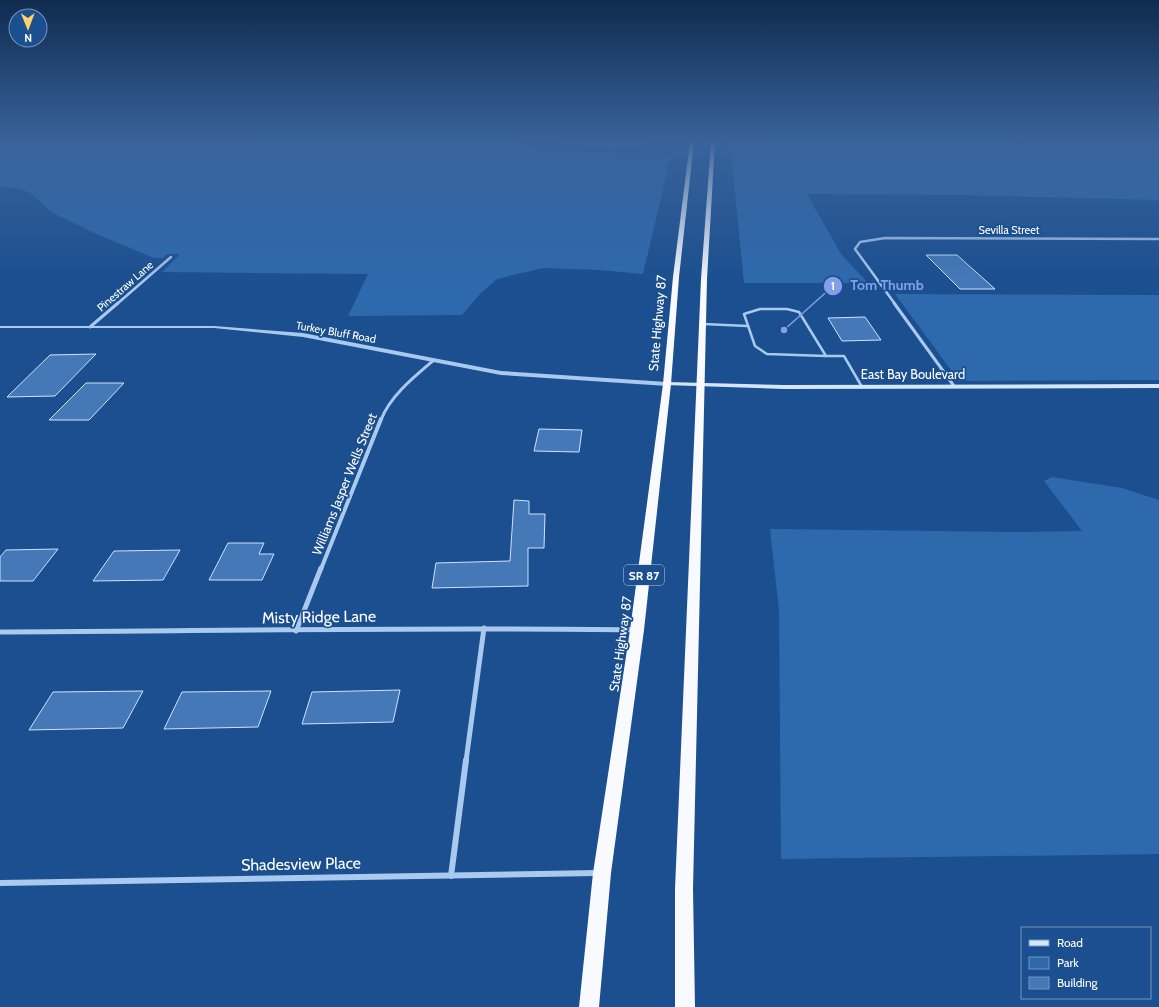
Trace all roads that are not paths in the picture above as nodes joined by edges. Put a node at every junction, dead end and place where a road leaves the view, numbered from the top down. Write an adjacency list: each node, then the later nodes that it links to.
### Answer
1 (686, 189): 11 (highway, State Highway 87 / SR 87)
2 (711, 189): 5 (highway)
3 (1159, 239): 13 (street, Sevilla Street)
4 (170, 257): 8 (street, Pinestraw Lane)
5 (703, 324): 6 (lane); 12 (highway)
6 (748, 326): 9 (lane); 9 (lane)
7 (0, 327): 8 (street, Turkey Bluff Road)
8 (90, 327): 10 (street, Turkey Bluff Road)
9 (826, 356): 15 (lane)
10 (434, 360): 11 (street, Turkey Bluff Road); 18 (street, Williams Jasper Wells Street)
11 (667, 384): 12 (main road, East Bay Boulevard); 17 (highway, State Highway 87 / SR 87)
12 (702, 385): 15 (main road, East Bay Boulevard); 24 (highway)
13 (954, 386): 14 (main road, East Bay Boulevard); 15 (main road, East Bay Boulevard)
14 (1159, 386)
15 (862, 387)
16 (484, 628): 17 (street, Misty Ridge Lane); 18 (street, Misty Ridge Lane); 21 (street)
17 (638, 630): 20 (highway, State Highway 87 / SR 87)
18 (296, 631): 19 (street, Misty Ridge Lane)
19 (0, 632)
20 (602, 873): 21 (street, Shadesview Place); 23 (highway, State Highway 87 / SR 87)
21 (451, 876): 22 (street, Shadesview Place)
22 (0, 883)
23 (589, 1007)
24 (685, 1007)

